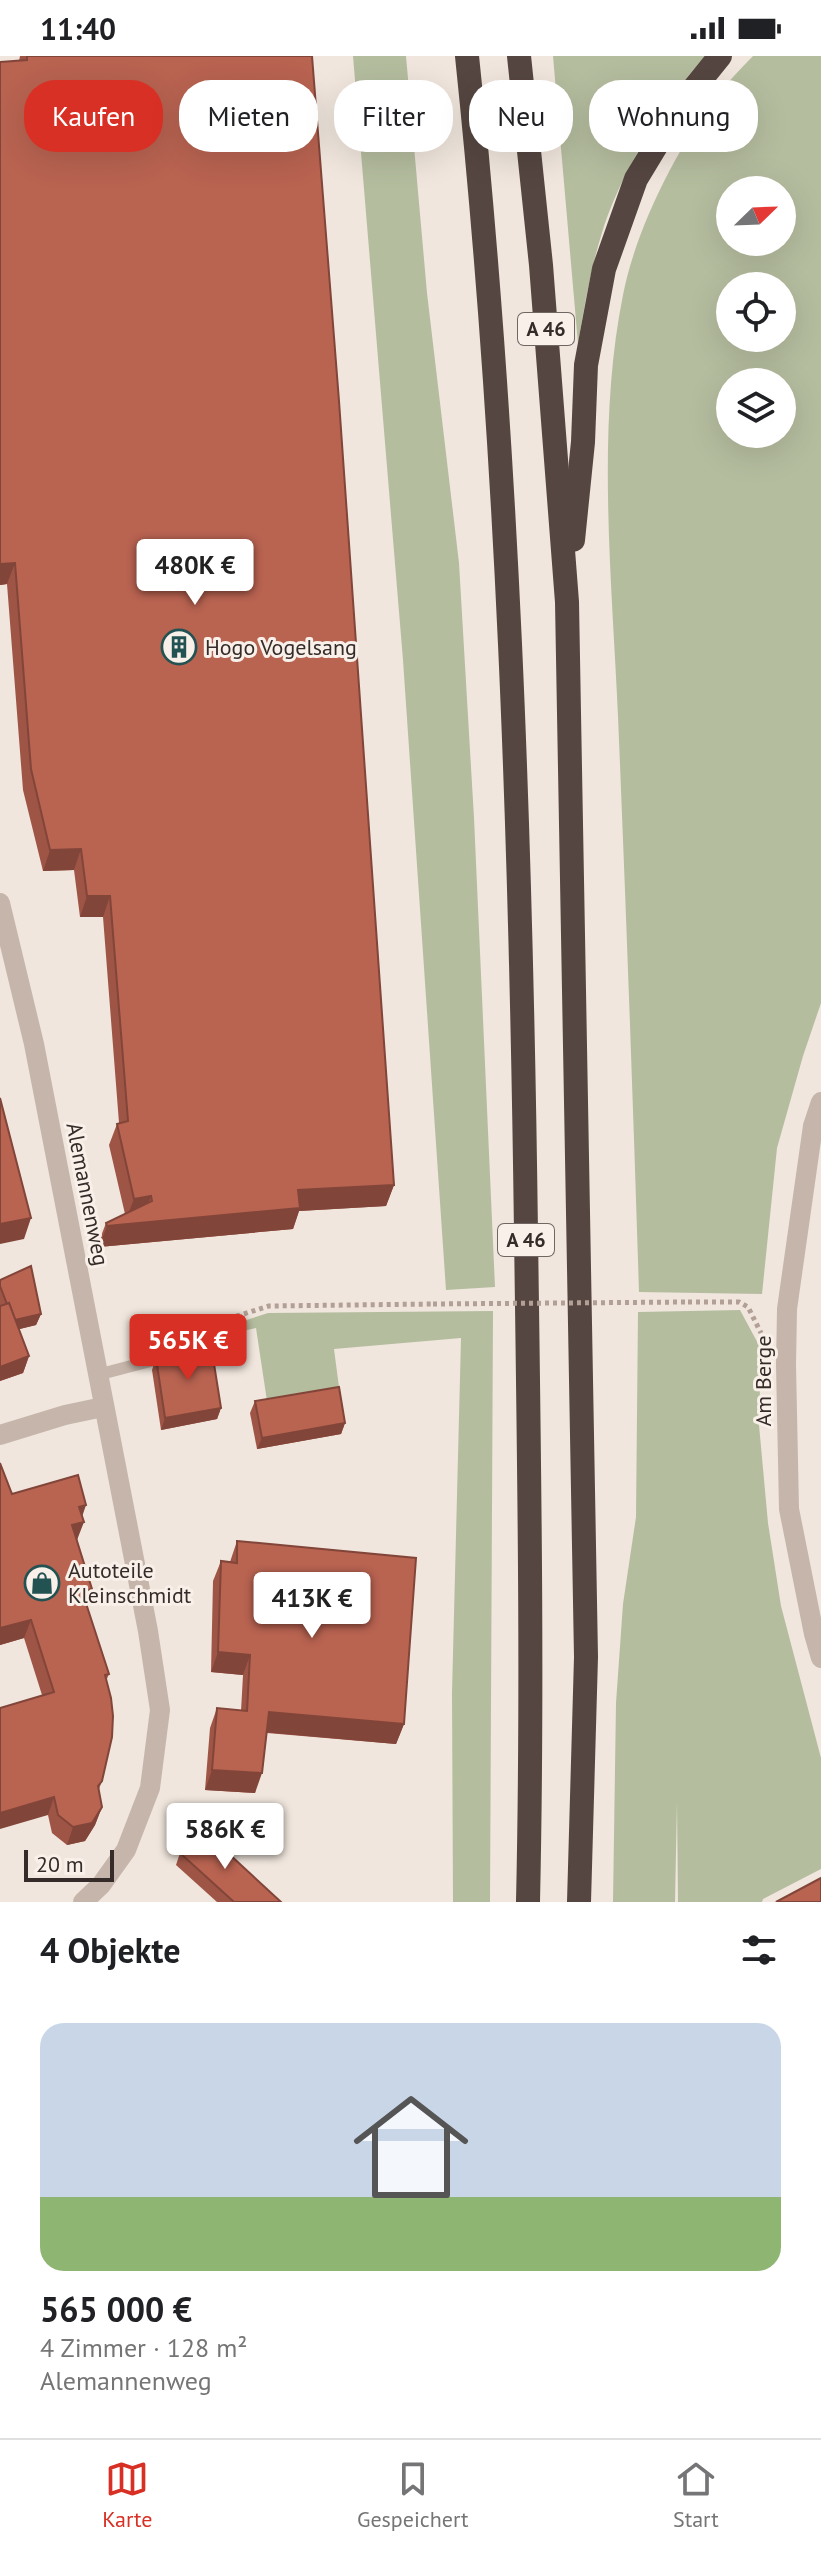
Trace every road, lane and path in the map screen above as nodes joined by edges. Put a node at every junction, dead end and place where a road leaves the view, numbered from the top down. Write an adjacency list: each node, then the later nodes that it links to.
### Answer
1 (467, 56): 15 (highway, A 46)
2 (519, 56): 4 (highway, A 46)
3 (720, 56): 4 (highway)
4 (567, 602): 16 (highway, A 46)
5 (0, 903): 10 (street, Alemannenweg)
6 (821, 1102): 13 (street, Am Berge)
7 (221, 1321): 8 (path, bridge)
8 (764, 1338)
9 (223, 1342): 10 (lane)
10 (97, 1375): 11 (street, Alemannenweg)
11 (103, 1407): 12 (street); 14 (street, Alemannenweg)
12 (0, 1435)
13 (821, 1658)
14 (83, 1902)
15 (528, 1902)
16 (579, 1902)

